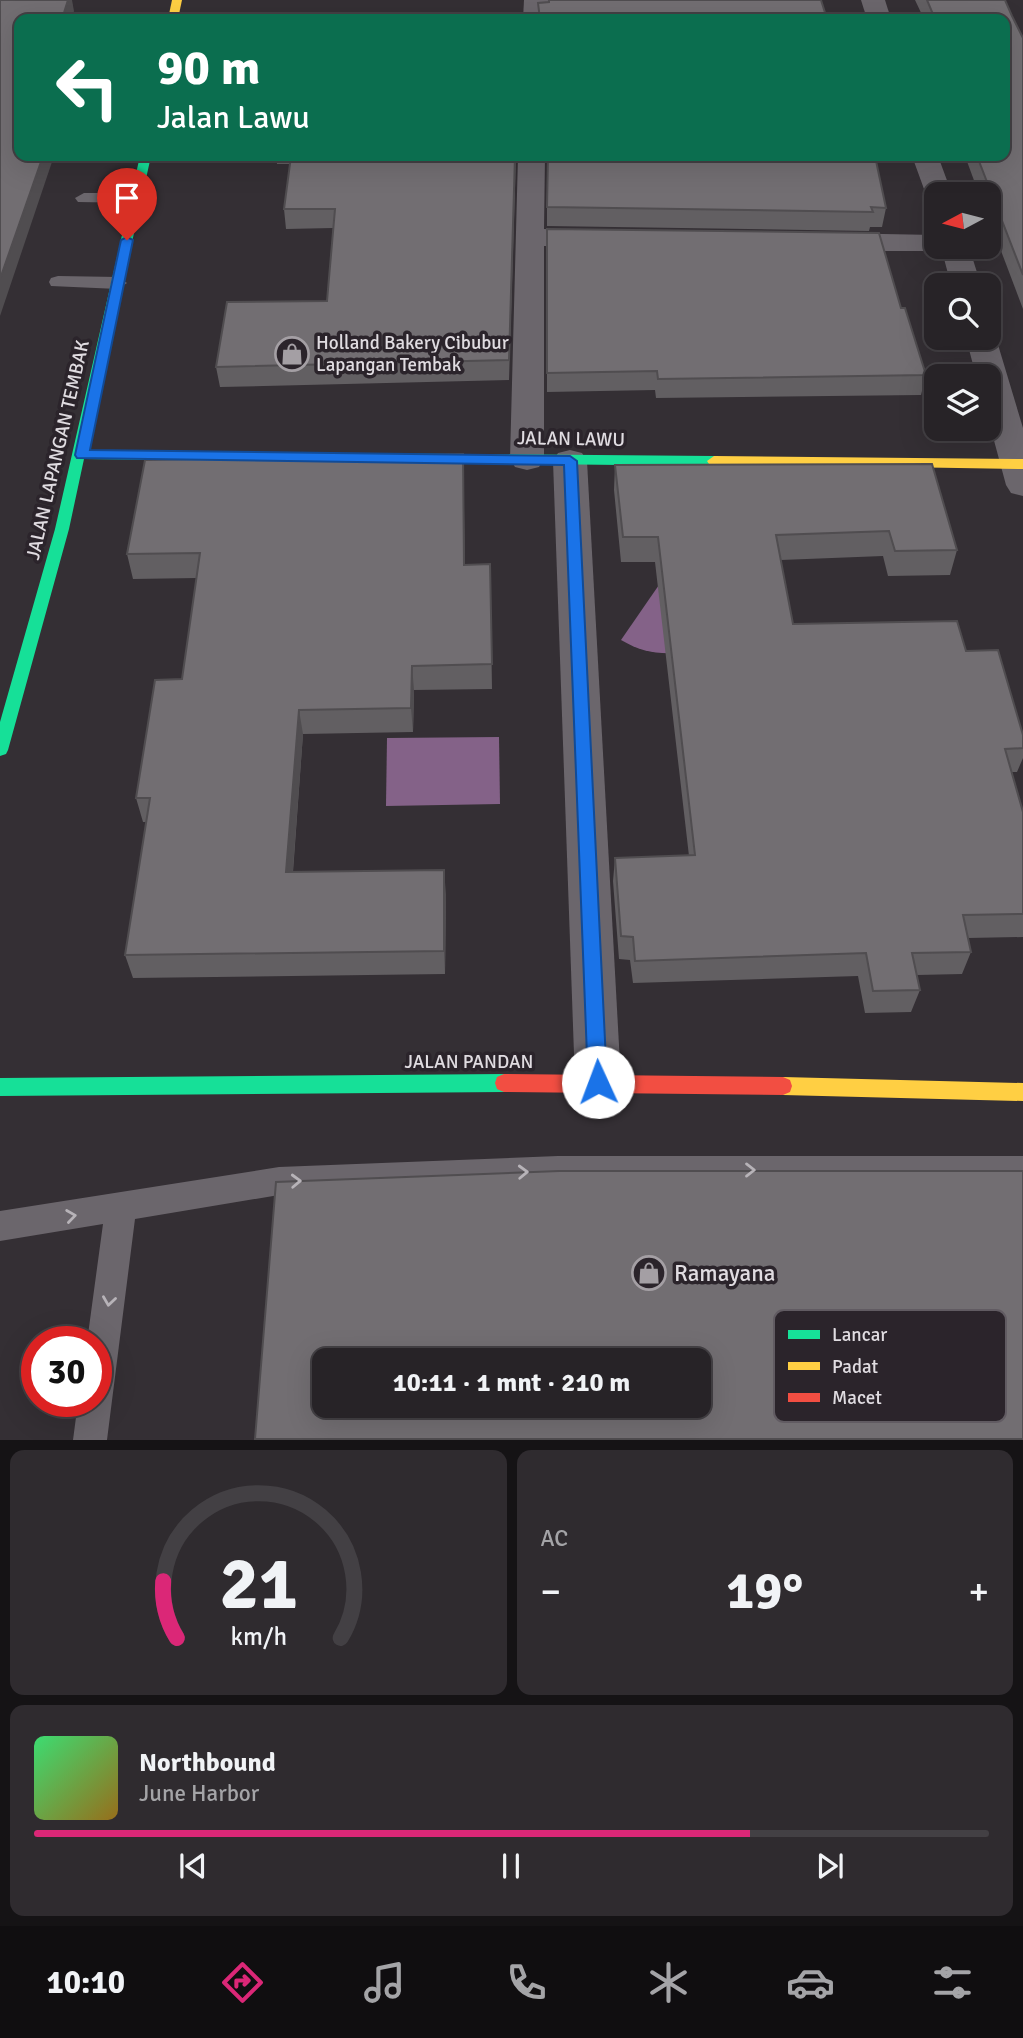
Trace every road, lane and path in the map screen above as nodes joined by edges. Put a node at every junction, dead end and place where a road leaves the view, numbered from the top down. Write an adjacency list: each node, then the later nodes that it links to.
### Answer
1 (144, 161): 6 (street, JALAN LAPANGAN TEMBAK)
2 (531, 161): 7 (street)
3 (927, 161): 4 (street)
4 (934, 182)
5 (84, 198): 6 (lane)
6 (136, 198): 12 (street, JALAN LAPANGAN TEMBAK)
7 (531, 237): 8 (street); 15 (street)
8 (629, 239)
9 (796, 241): 10 (street)
10 (924, 244)
11 (58, 282): 12 (lane)
12 (118, 283): 14 (street, JALAN LAPANGAN TEMBAK)
13 (985, 350): 17 (street)
14 (82, 455): 15 (street, JALAN LAWU); 18 (street, JALAN LAPANGAN TEMBAK)
15 (527, 459): 16 (street, JALAN LAWU)
16 (570, 461): 17 (street, JALAN LAWU); 19 (street)
17 (1021, 471)
18 (0, 750)
19 (598, 1082): 20 (street, JALAN PANDAN); 21 (street, JALAN PANDAN)
20 (0, 1087)
21 (1023, 1092)
22 (1023, 1170): 23 (lane, one-way to 22)
23 (121, 1209): 24 (lane, one-way to 23); 25 (lane, one-way to 25)
24 (0, 1226)
25 (105, 1326)
26 (93, 1417): 27 (lane)
27 (90, 1440)

